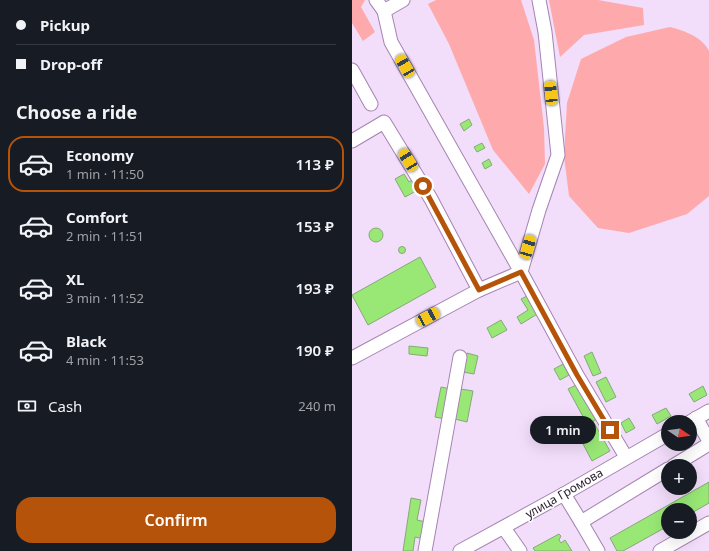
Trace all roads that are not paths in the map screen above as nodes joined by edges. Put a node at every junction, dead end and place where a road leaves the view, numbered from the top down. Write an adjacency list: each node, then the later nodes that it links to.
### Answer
1 (376, 0): 4 (street)
2 (404, 0): 4 (street)
3 (539, 0): 8 (street)
4 (384, 11): 8 (street)
5 (352, 70): 6 (street)
6 (371, 104)
7 (352, 141): 9 (street)
8 (521, 272): 9 (street); 17 (street)
9 (479, 290): 11 (street)
10 (460, 357): 24 (street)
11 (352, 358)
12 (709, 411): 13 (street)
13 (697, 418)
14 (697, 426): 16 (street)
15 (661, 438): 17 (street, улица Громова)
16 (709, 443): 18 (street)
17 (626, 456): 20 (street, улица Громова)
18 (684, 459)
19 (661, 473): 21 (street)
20 (564, 494): 21 (street); 23 (street, улица Громова)
21 (581, 522): 27 (street)
22 (709, 523): 28 (street)
23 (504, 528): 25 (street, улица Громова); 26 (street)
24 (425, 551)
25 (460, 551)
26 (520, 551)
27 (598, 551)
28 (660, 551)

